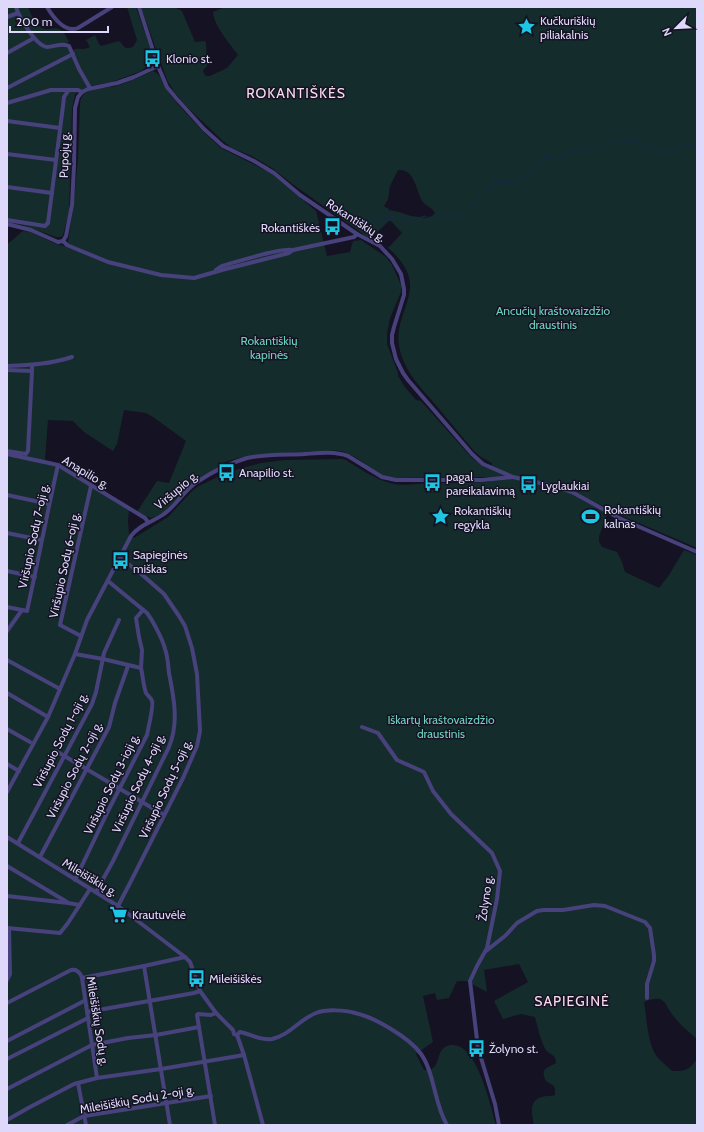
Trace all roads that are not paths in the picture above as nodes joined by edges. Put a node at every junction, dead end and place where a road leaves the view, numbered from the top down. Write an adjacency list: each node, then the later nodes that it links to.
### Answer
1 (16, 7): 5 (street)
2 (47, 7): 3 (street)
3 (112, 7)
4 (139, 7): 10 (street, Rokantiškių g.)
5 (18, 13): 6 (street); 7 (street)
6 (7, 17)
7 (34, 38): 8 (street); 9 (street)
8 (7, 53)
9 (73, 54): 11 (street); 12 (street)
10 (158, 66): 12 (street); 24 (street, Rokantiškių g.)
11 (7, 88)
12 (90, 88): 14 (street)
13 (68, 91): 14 (street); 15 (street); 17 (street)
14 (82, 92): 25 (street, Pupojų g.)
15 (7, 103)
16 (7, 121): 17 (street)
17 (60, 128): 19 (street)
18 (7, 154): 19 (street)
19 (56, 160): 21 (street)
20 (7, 187): 21 (street)
21 (52, 194): 22 (street)
22 (7, 220)
23 (7, 224): 25 (street)
24 (357, 234): 25 (street); 34 (street, Rokantiškių g.)
25 (63, 241)
26 (72, 357): 27 (street)
27 (32, 365): 28 (street); 30 (street)
28 (7, 366)
29 (7, 370): 30 (street)
30 (32, 371): 31 (street)
31 (7, 451)
32 (7, 454): 33 (street, Anapilio g.)
33 (58, 465): 35 (street, Anapilio g.); 37 (street, Viršupio Sodų 7-oji g.)
34 (513, 477): 38 (street, Viršupio g.); 41 (street, Rokantiškių g.)
35 (91, 486): 38 (street, Anapilio g.); 51 (street, Viršupio Sodų 6-oji g.)
36 (7, 495): 37 (street)
37 (49, 504): 40 (street, Viršupio Sodų 7-oji g.)
38 (148, 522): 42 (street, Viršupio g.)
39 (7, 533): 40 (street)
40 (41, 540): 44 (street, Viršupio Sodų 7-oji g.)
41 (697, 552)
42 (120, 558): 45 (street, Viršupio g.); 71 (street, Viršupio Sodų 5-oji g.)
43 (7, 571): 44 (street)
44 (35, 576): 47 (street, Viršupio Sodų 7-oji g.)
45 (108, 581): 48 (street, Viršupio Sodų 4-oji g.); 51 (street, Viršupio g.)
46 (7, 607): 47 (street)
47 (24, 610): 50 (street)
48 (143, 610): 56 (street, Viršupio Sodų 3-ioji g.); 70 (street, Viršupio Sodų 4-oji g.)
49 (119, 620): 53 (street, Viršupio Sodų 1-oji g.)
50 (7, 631)
51 (82, 636): 52 (street, Viršupio g.)
52 (75, 654): 53 (street); 57 (street, Viršupio g.)
53 (103, 659): 55 (street); 64 (street, Viršupio Sodų 1-oji g.)
54 (7, 660): 57 (street)
55 (128, 666): 56 (street); 66 (street, Viršupio Sodų 2-oji g.)
56 (141, 668): 68 (street, Viršupio Sodų 3-ioji g.)
57 (60, 689): 59 (street, Viršupio g.)
58 (7, 693): 59 (street)
59 (48, 717): 67 (street, Viršupio g.)
60 (362, 727): 85 (street, Žolyno g.)
61 (7, 729): 62 (street)
62 (30, 742)
63 (56, 751): 64 (street)
64 (65, 756): 66 (street); 73 (street, Viršupio Sodų 1-oji g.)
65 (7, 764): 67 (street)
66 (86, 769): 68 (street); 74 (street, Viršupio Sodų 2-oji g.)
67 (19, 772): 69 (street, Viršupio g.)
68 (119, 789): 70 (street); 76 (street, Viršupio Sodų 3-ioji g.)
69 (7, 792)
70 (141, 802): 71 (street); 78 (street, Viršupio Sodų 4-oji g.)
71 (164, 815): 82 (street, Viršupio Sodų 5-oji g.)
72 (7, 837): 73 (street, Mileišiškių g.)
73 (18, 843): 74 (street, Mileišiškių g.)
74 (40, 858): 76 (street, Mileišiškių g.)
75 (7, 866): 80 (street)
76 (75, 880): 77 (street, Mileišiškių g.)
77 (90, 889): 78 (street, Mileišiškių g.); 81 (street)
78 (96, 892): 82 (street, Mileišiškių g.)
79 (7, 896): 80 (street)
80 (68, 903): 81 (street)
81 (80, 905): 83 (street)
82 (118, 906): 86 (street, Mileišiškių g.)
83 (8, 928): 84 (street)
84 (8, 935): 89 (street)
85 (486, 951): 91 (street); 120 (street, Žolyno g.)
86 (185, 957): 87 (street); 90 (street, Mileišiškių g.)
87 (144, 966): 88 (street); 92 (street)
88 (82, 978): 93 (street, Mileišiškių Sodų g.); 94 (street, Mileišiškių Sodų g.)
89 (7, 980)
90 (200, 991): 92 (street); 96 (street, Mileišiškių g.)
91 (647, 998)
92 (150, 1000): 95 (street); 100 (street)
93 (84, 1001): 95 (street, Mileišiškių Sodų g.); 101 (street)
94 (7, 1003)
95 (87, 1012): 97 (street, Mileišiškių Sodų g.)
96 (216, 1013): 98 (street); 99 (street, Mileišiškių g.)
97 (88, 1018): 102 (street, Mileišiškių Sodų g.); 104 (street)
98 (199, 1027): 100 (street); 105 (street)
99 (238, 1034): 103 (street); 119 (street)
100 (156, 1035): 102 (street); 106 (street)
101 (7, 1041)
102 (92, 1045): 107 (street, Mileišiškių Sodų g.); 109 (street)
103 (244, 1055): 105 (street, Mileišiškių Sodų g.); 118 (street)
104 (7, 1059)
105 (205, 1062): 106 (street, Mileišiškių Sodų g.); 110 (street)
106 (161, 1069): 107 (street, Mileišiškių Sodų g.); 111 (street)
107 (97, 1078): 108 (street)
108 (78, 1083): 112 (street); 113 (street)
109 (7, 1089)
110 (211, 1096): 111 (street, Mileišiškių Sodų 2-oji g.); 117 (street)
111 (167, 1103): 112 (street, Mileišiškių Sodų 2-oji g.); 116 (street)
112 (84, 1116): 114 (street, Mileišiškių Sodų 2-oji g.); 115 (street)
113 (7, 1120)
114 (68, 1125)
115 (86, 1125)
116 (170, 1125)
117 (215, 1125)
118 (263, 1125)
119 (447, 1125)
120 (499, 1125)

